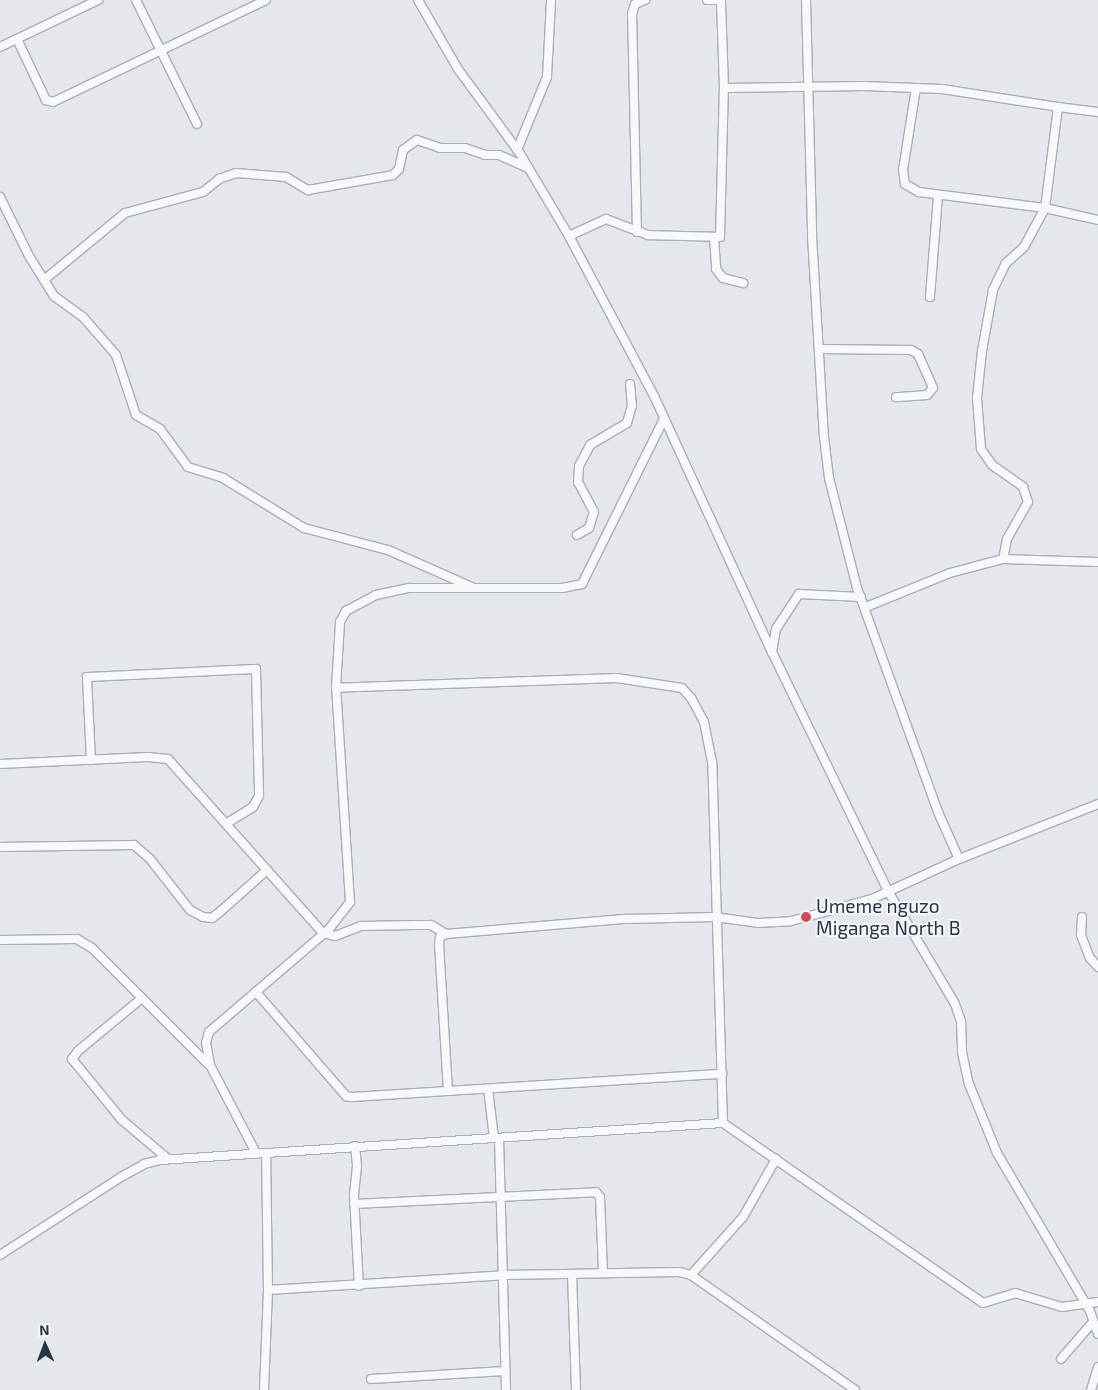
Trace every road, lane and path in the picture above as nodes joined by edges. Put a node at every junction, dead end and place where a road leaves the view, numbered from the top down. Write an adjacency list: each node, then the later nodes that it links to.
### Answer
1 (98, 0): 11 (street)
2 (136, 0): 13 (street)
3 (266, 0): 13 (street)
4 (418, 0): 20 (street)
5 (551, 0): 20 (street)
6 (645, 0): 10 (street)
7 (707, 0): 8 (street)
8 (721, 0): 15 (street)
9 (806, 0): 14 (street)
10 (631, 4): 26 (street)
11 (17, 39): 12 (street); 13 (street)
12 (0, 47)
13 (162, 51): 19 (street)
14 (807, 87): 15 (street); 16 (street); 32 (street)
15 (724, 88): 28 (street)
16 (916, 88): 17 (street); 22 (street)
17 (1058, 107): 18 (street); 24 (street)
18 (1098, 112)
19 (197, 124)
20 (517, 150): 21 (street)
21 (528, 168): 27 (street); 29 (street)
22 (938, 195): 24 (street); 31 (street)
23 (0, 197): 29 (street)
24 (1045, 208): 25 (street); 37 (street)
25 (1098, 220)
26 (637, 232): 27 (street); 28 (street)
27 (569, 236): 35 (street)
28 (714, 237): 30 (street)
29 (44, 280): 39 (street)
30 (743, 283)
31 (930, 297)
32 (820, 349): 34 (street); 40 (street)
33 (630, 384): 36 (street)
34 (896, 398)
35 (664, 419): 39 (street); 42 (street)
36 (577, 535)
37 (1003, 559): 38 (street); 41 (street)
38 (1098, 562)
39 (475, 588): 43 (street)
40 (861, 597): 41 (street); 42 (street)
41 (866, 607): 49 (street)
42 (772, 652): 51 (street)
43 (336, 688): 52 (street); 54 (street)
44 (91, 760): 45 (street); 47 (street); 47 (street)
45 (0, 764)
46 (1098, 804): 49 (street)
47 (227, 824): 50 (street)
48 (0, 846): 50 (street)
49 (959, 858): 51 (street)
50 (268, 870): 54 (street)
51 (888, 892): 52 (street); 81 (street)
52 (715, 917): 55 (street); 61 (street)
53 (1082, 917): 57 (street)
54 (323, 934): 55 (street); 58 (street)
55 (446, 934): 63 (street)
56 (0, 940): 59 (street)
57 (1098, 967)
58 (256, 992): 60 (street); 63 (street)
59 (142, 998): 60 (street); 69 (street)
60 (210, 1065): 68 (street)
61 (722, 1074): 62 (street); 64 (street)
62 (488, 1089): 63 (street); 65 (street)
63 (448, 1091)
64 (723, 1123): 65 (street); 70 (street)
65 (497, 1138): 66 (street); 71 (street)
66 (355, 1146): 67 (street); 72 (street)
67 (266, 1152): 68 (street); 79 (street)
68 (256, 1153): 69 (street)
69 (168, 1159): 73 (street)
70 (776, 1160): 77 (street); 81 (street)
71 (500, 1196): 72 (street); 74 (street); 75 (street)
72 (354, 1204): 78 (street)
73 (0, 1255)
74 (603, 1273): 76 (street); 77 (street)
75 (504, 1275): 76 (street); 78 (street); 86 (street)
76 (572, 1275): 90 (street)
77 (691, 1275): 91 (street)
78 (359, 1286): 79 (street)
79 (268, 1290): 88 (street)
80 (1098, 1302): 81 (street)
81 (1084, 1304): 82 (street)
82 (1093, 1322): 83 (street); 84 (street)
83 (1098, 1334)
84 (1061, 1358)
85 (1098, 1367): 92 (street)
86 (506, 1371): 87 (street); 89 (street)
87 (371, 1379)
88 (264, 1390)
89 (506, 1390)
90 (576, 1390)
91 (855, 1390)
92 (1091, 1390)

